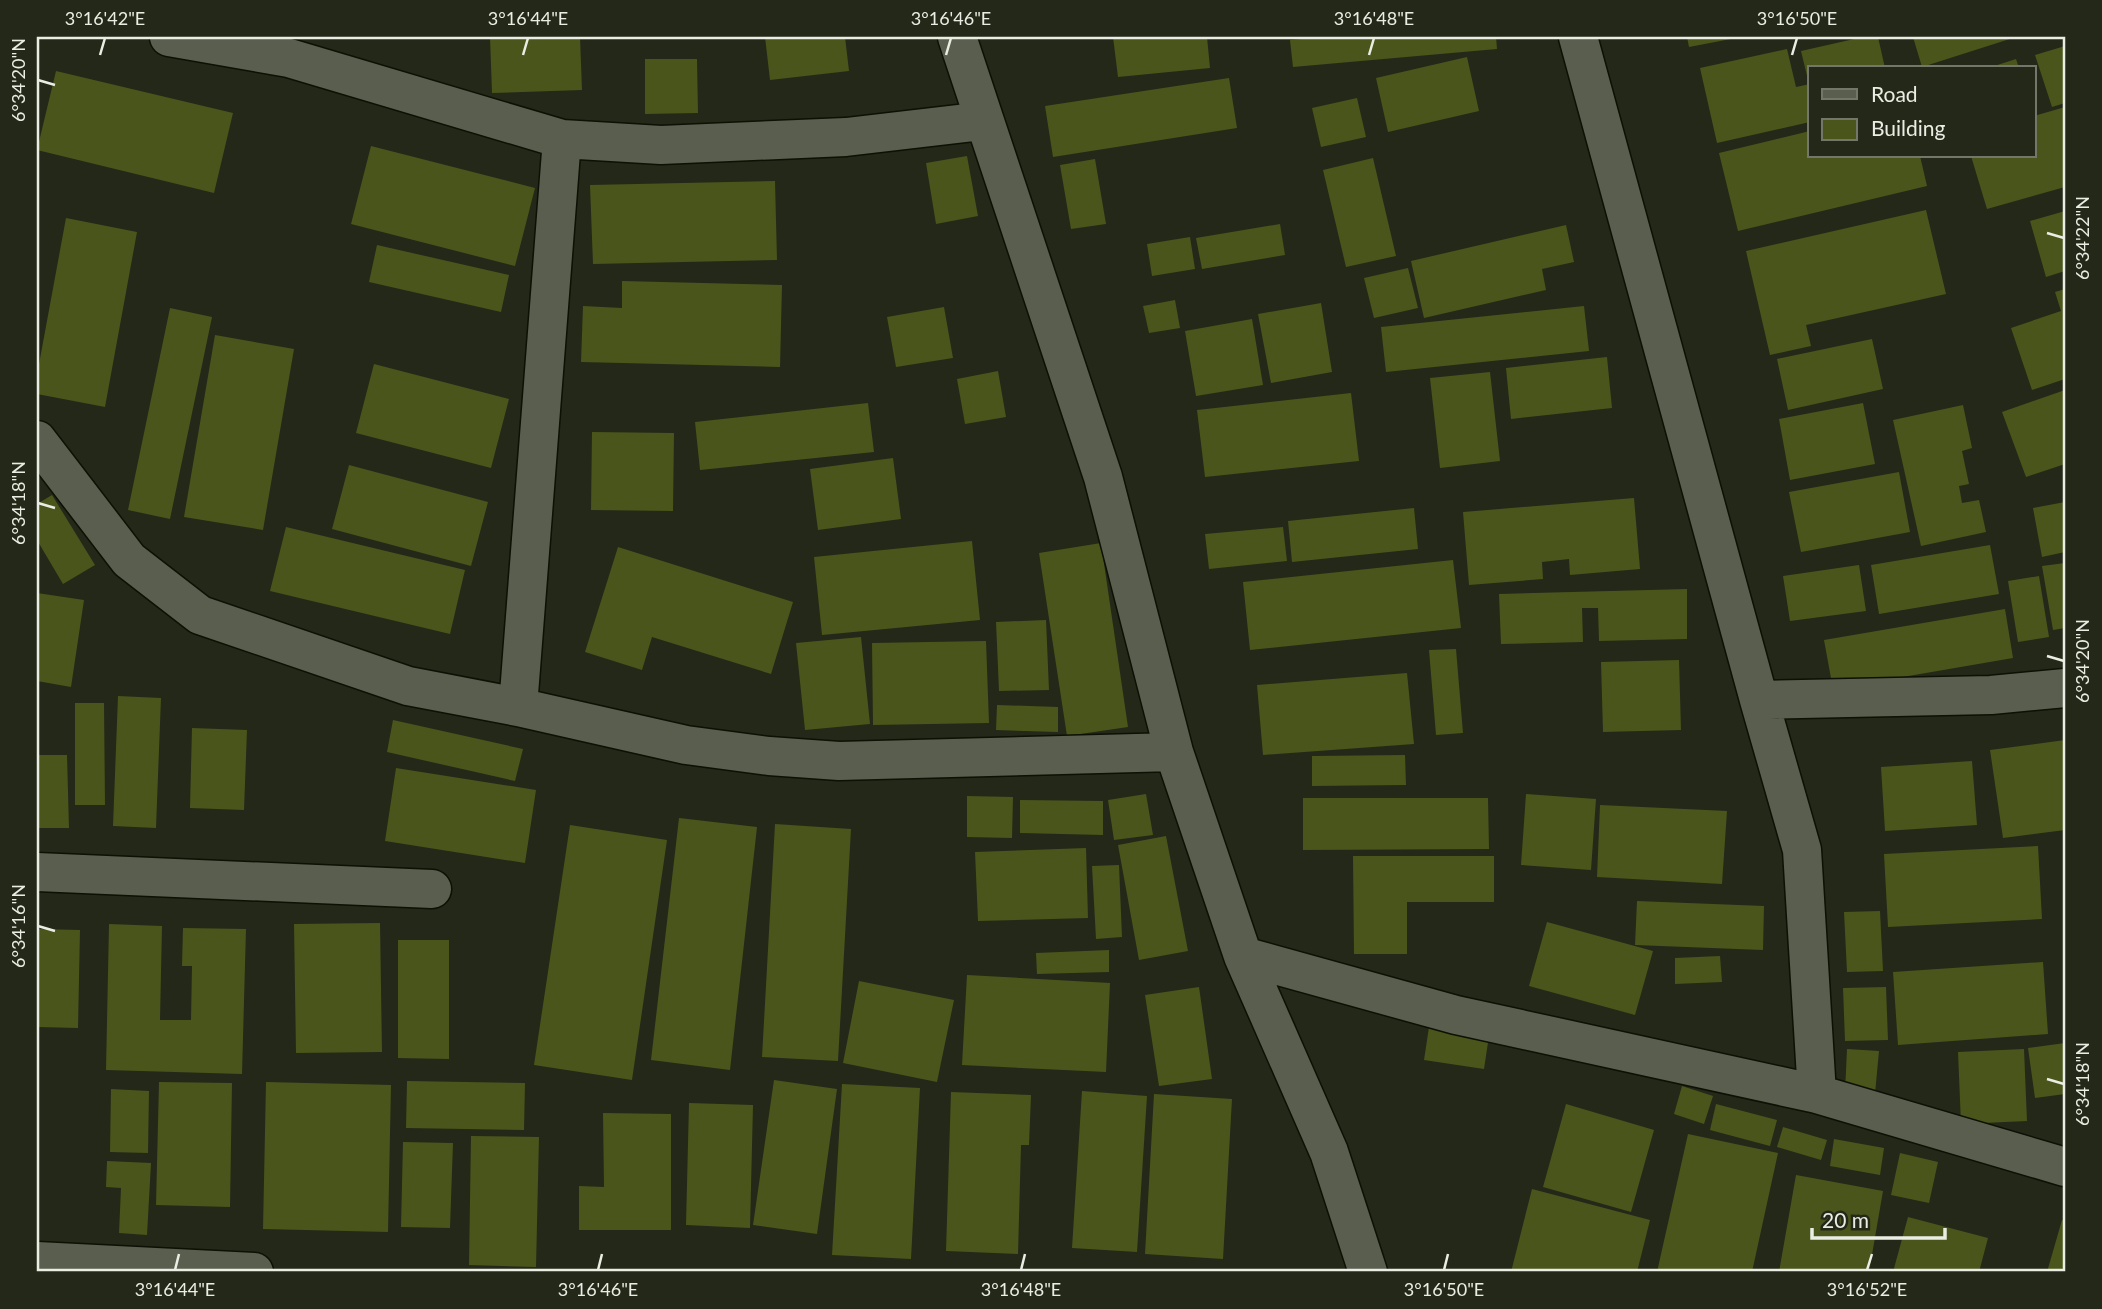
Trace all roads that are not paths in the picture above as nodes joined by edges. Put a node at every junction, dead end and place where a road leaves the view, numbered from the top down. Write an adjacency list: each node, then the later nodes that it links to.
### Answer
1 (169, 37): 5 (street)
2 (957, 37): 4 (street)
3 (1578, 37): 8 (street)
4 (983, 121): 5 (street); 10 (street)
5 (562, 139): 9 (street)
6 (37, 440): 9 (street)
7 (2065, 688): 8 (street)
8 (1759, 700): 14 (street)
9 (518, 706): 10 (street)
10 (1174, 752): 13 (street)
11 (37, 872): 12 (street)
12 (432, 889)
13 (1243, 957): 14 (street); 18 (street)
14 (1817, 1094): 15 (street)
15 (2065, 1167)
16 (37, 1261): 17 (street)
17 (254, 1272)
18 (1368, 1272)

